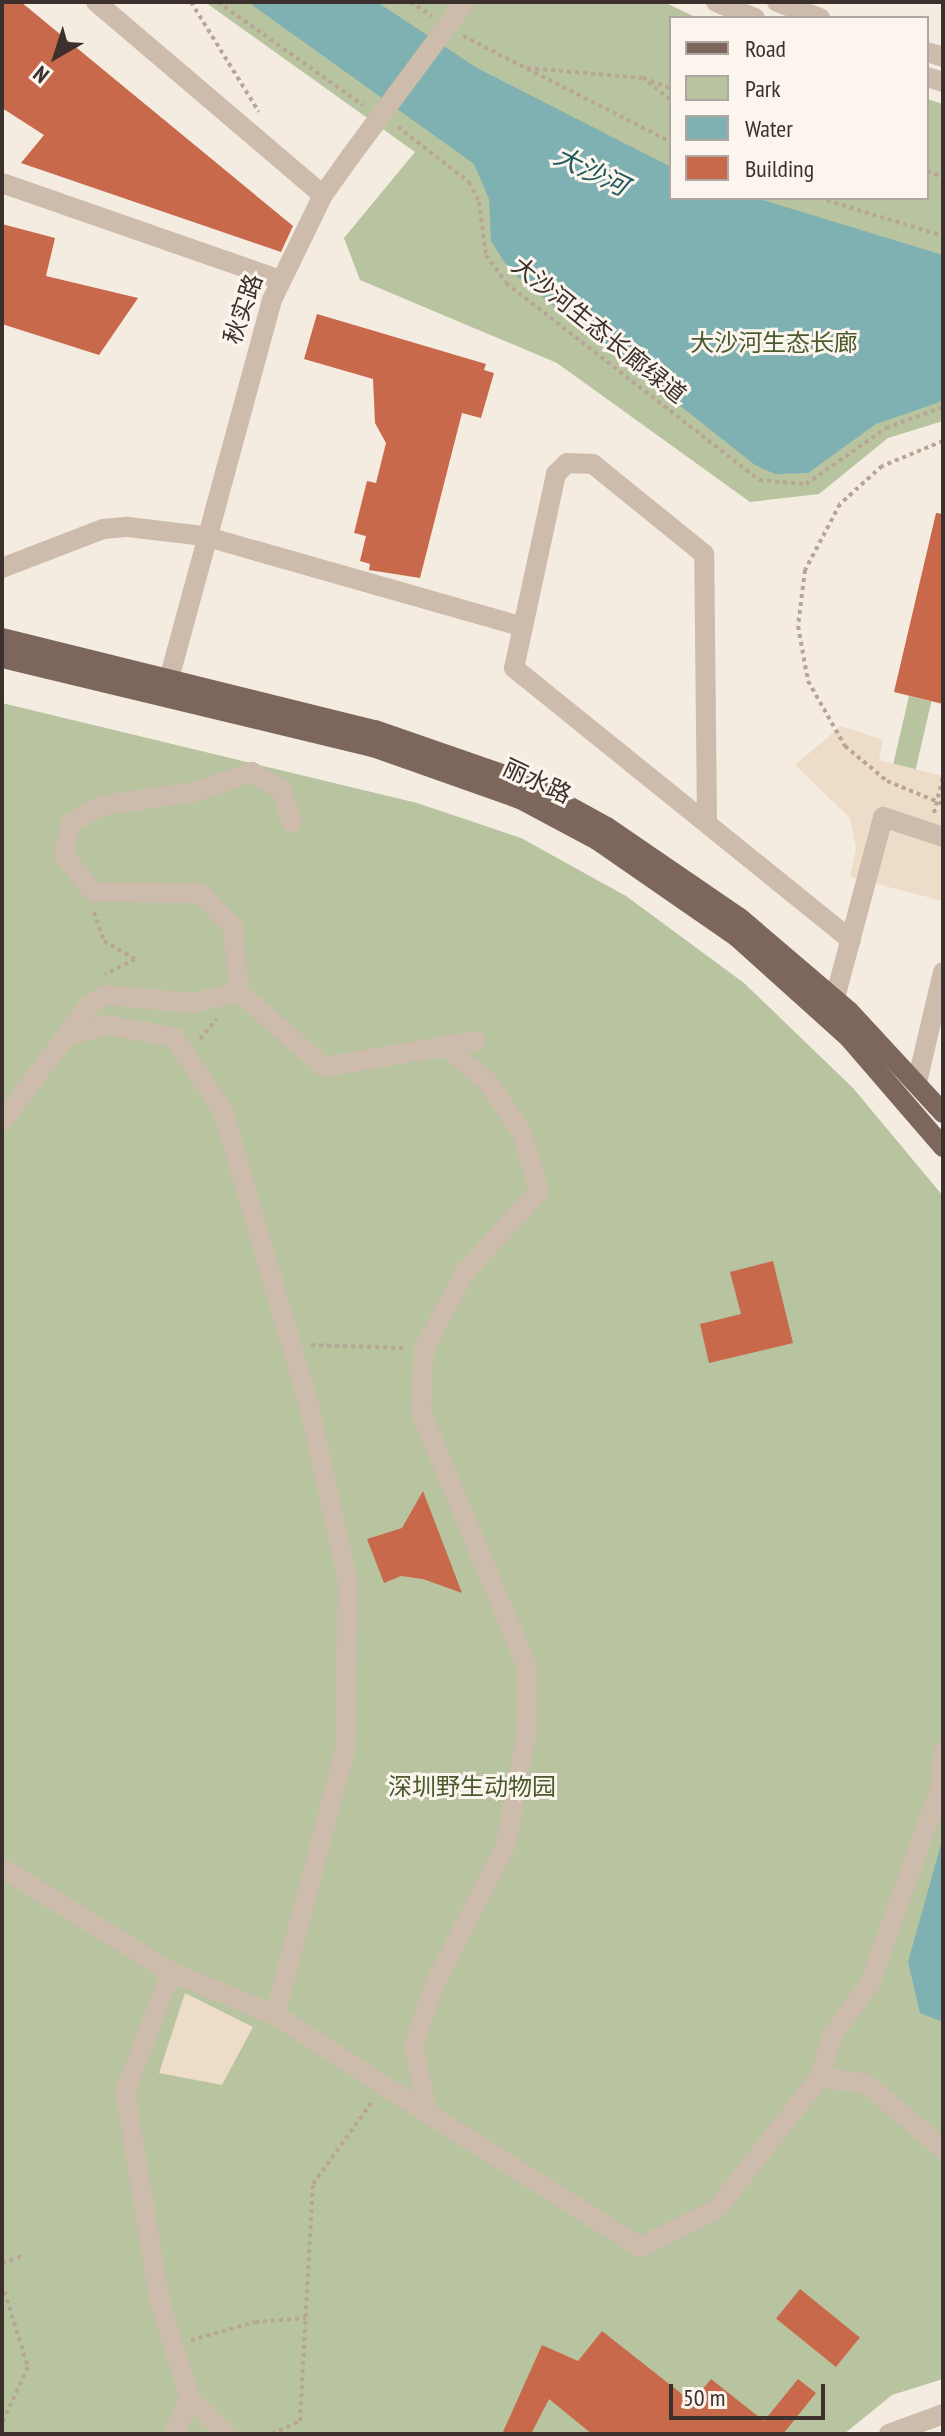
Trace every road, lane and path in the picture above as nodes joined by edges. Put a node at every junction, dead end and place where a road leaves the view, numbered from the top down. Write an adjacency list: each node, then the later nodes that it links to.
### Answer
1 (96, 2): 21 (street)
2 (191, 2): 18 (path)
3 (218, 2): 16 (path)
4 (410, 2): 10 (path)
5 (465, 2): 21 (street, 秋实路, bridge)
6 (716, 2): 8 (street)
7 (777, 2): 9 (street)
8 (750, 16)
9 (815, 16)
10 (436, 18)
11 (449, 27): 12 (path)
12 (524, 68): 13 (path); 19 (path)
13 (643, 78): 14 (path); 15 (path)
14 (669, 87)
15 (669, 98)
16 (373, 111)
17 (385, 119): 25 (path, 大沙河生态长廊绿道)
18 (266, 123)
19 (669, 141)
20 (2, 183): 24 (street)
21 (323, 195): 24 (street, 秋实路)
22 (826, 200): 23 (path)
23 (943, 236)
24 (280, 280): 27 (street, 秋实路)
25 (943, 407)
26 (943, 441): 34 (path)
27 (204, 536): 28 (street); 29 (street); 32 (street, 秋实路)
28 (2, 568)
29 (519, 626): 35 (street); 35 (street)
30 (2, 638): 32 (main road, 丽水路)
31 (2, 658): 51 (main road, 丽水路)
32 (169, 679): 42 (main road, 丽水路)
33 (943, 777): 34 (path)
34 (940, 803)
35 (707, 821): 39 (street)
36 (292, 822): 38 (street)
37 (943, 837): 39 (street)
38 (93, 892): 41 (street); 43 (path)
39 (851, 940): 42 (street)
40 (943, 972): 48 (street)
41 (239, 992): 43 (street); 46 (street); 47 (path)
42 (835, 998): 48 (main road, 丽水路)
43 (89, 1005): 44 (street)
44 (73, 1034): 47 (street); 50 (street)
45 (476, 1041): 46 (street)
46 (445, 1046): 53 (street)
47 (186, 1056): 52 (street)
48 (917, 1082): 49 (main road, 丽水路)
49 (943, 1113)
50 (2, 1122)
51 (943, 1147)
52 (292, 1345): 53 (path); 57 (street)
53 (424, 1349): 60 (street)
54 (943, 1752): 58 (street)
55 (2, 1868): 56 (street)
56 (171, 1972): 57 (street); 66 (street)
57 (275, 2015): 59 (street)
58 (820, 2077): 60 (street); 61 (street)
59 (385, 2083): 60 (street); 65 (path)
60 (427, 2113)
61 (943, 2149)
62 (22, 2256): 63 (path)
63 (2, 2263)
64 (2, 2284): 69 (path)
65 (306, 2318): 66 (path); 72 (path)
66 (173, 2345): 67 (street)
67 (190, 2398): 70 (street); 71 (street)
68 (943, 2414): 73 (street)
69 (2, 2423)
70 (174, 2434)
71 (226, 2434)
72 (272, 2434)
73 (889, 2434)

